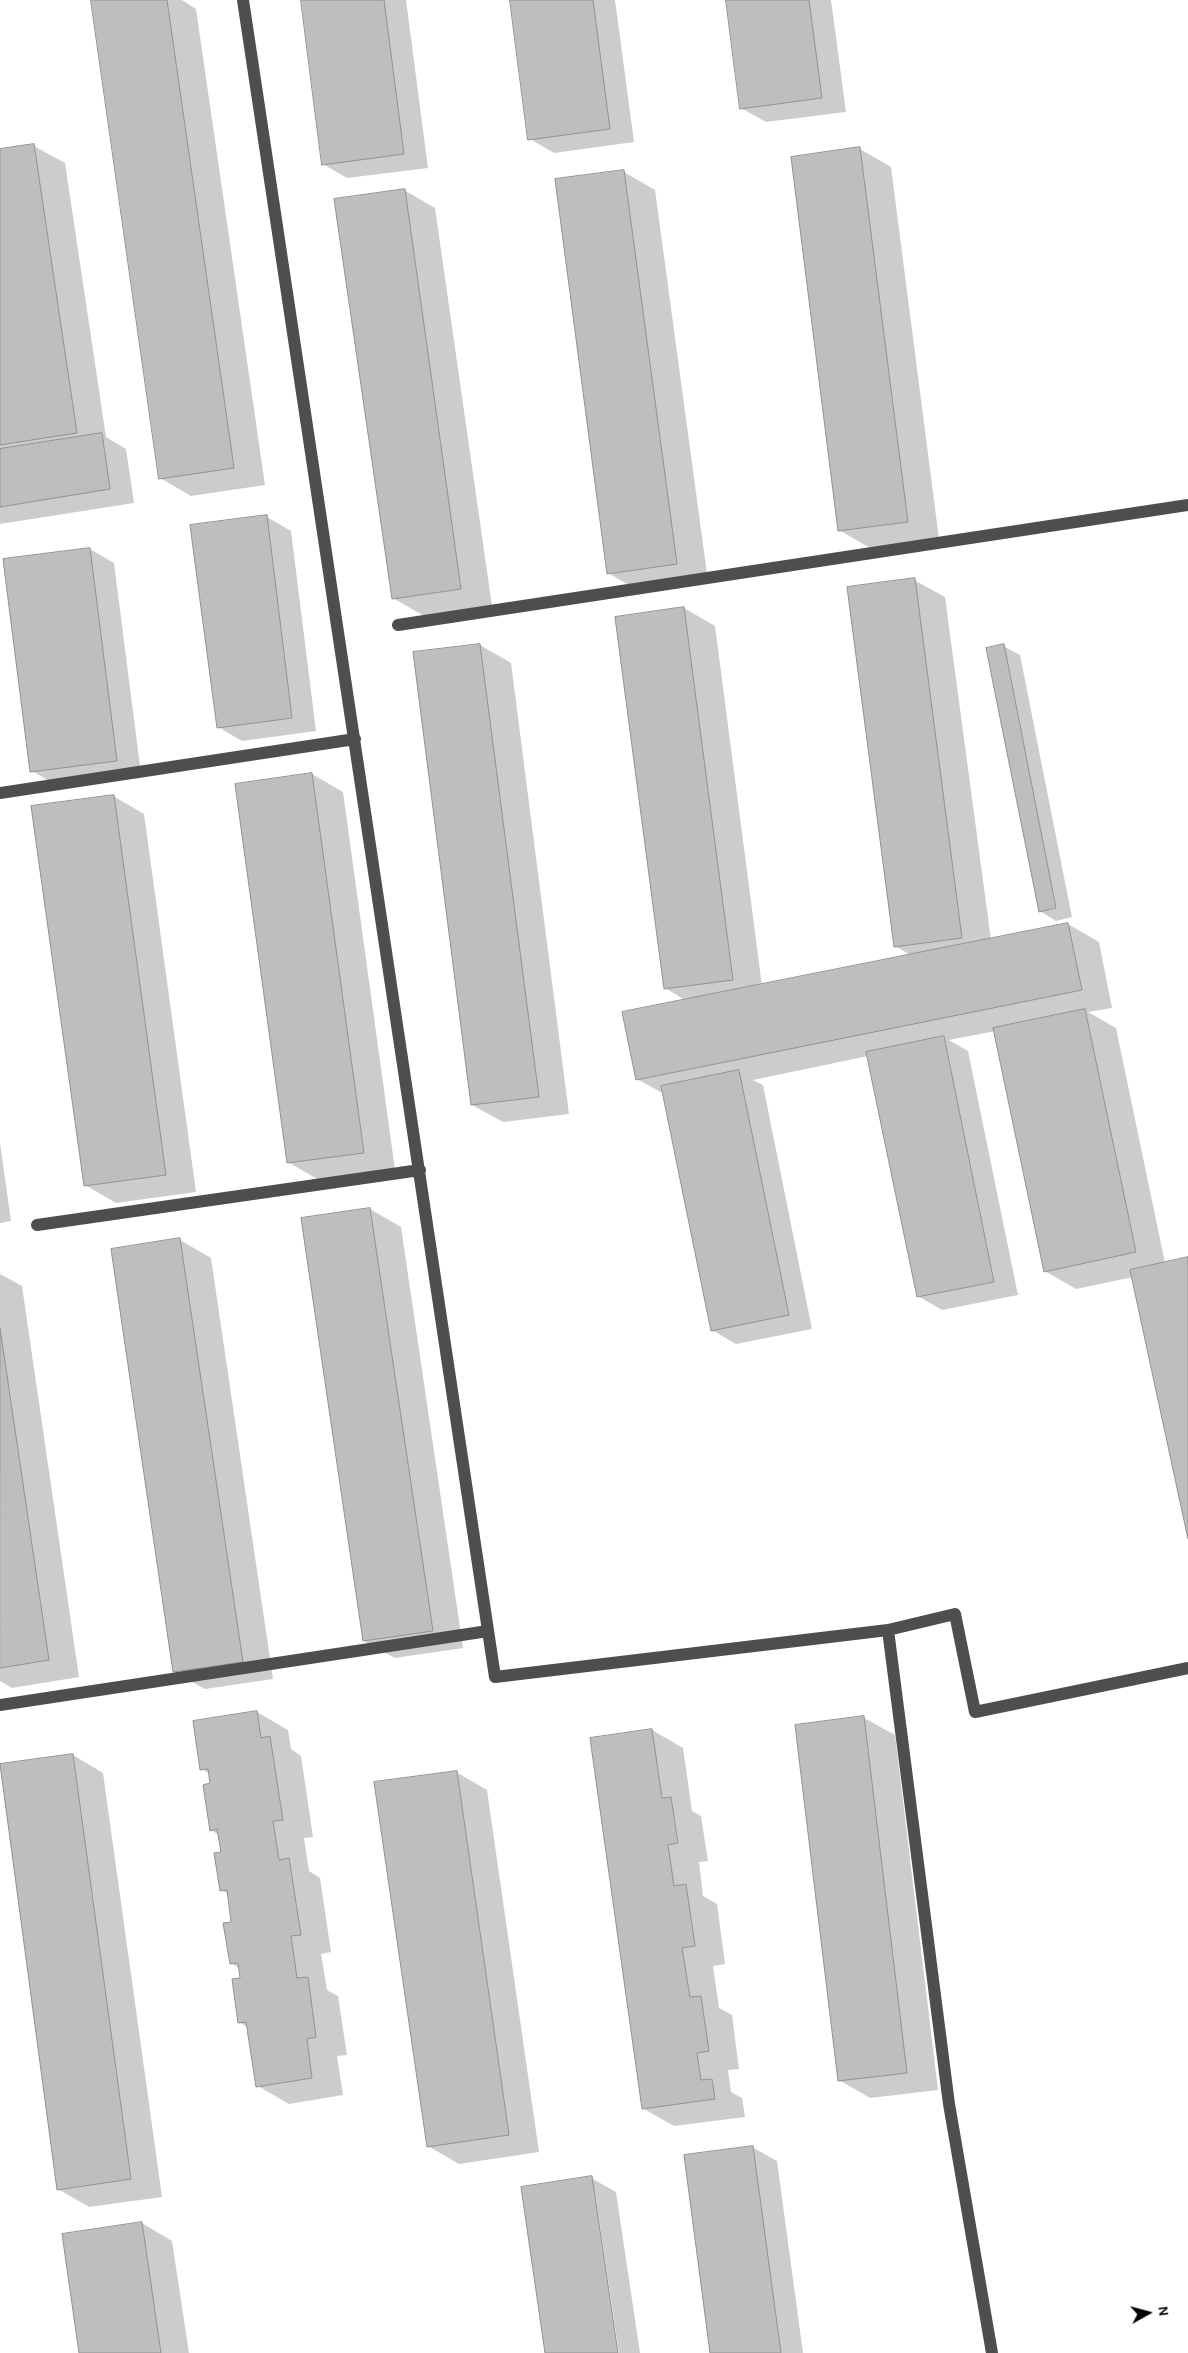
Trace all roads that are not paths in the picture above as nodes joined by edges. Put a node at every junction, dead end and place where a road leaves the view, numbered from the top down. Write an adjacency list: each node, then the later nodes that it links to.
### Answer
1 (243, 0): 4 (street)
2 (1188, 505): 3 (street)
3 (398, 625)
4 (355, 739): 5 (street); 6 (street)
5 (0, 793)
6 (420, 1170): 7 (street); 9 (street)
7 (37, 1225)
8 (888, 1630): 9 (street); 10 (street); 12 (street)
9 (488, 1631): 11 (street)
10 (1188, 1668)
11 (0, 1705)
12 (992, 2353)

